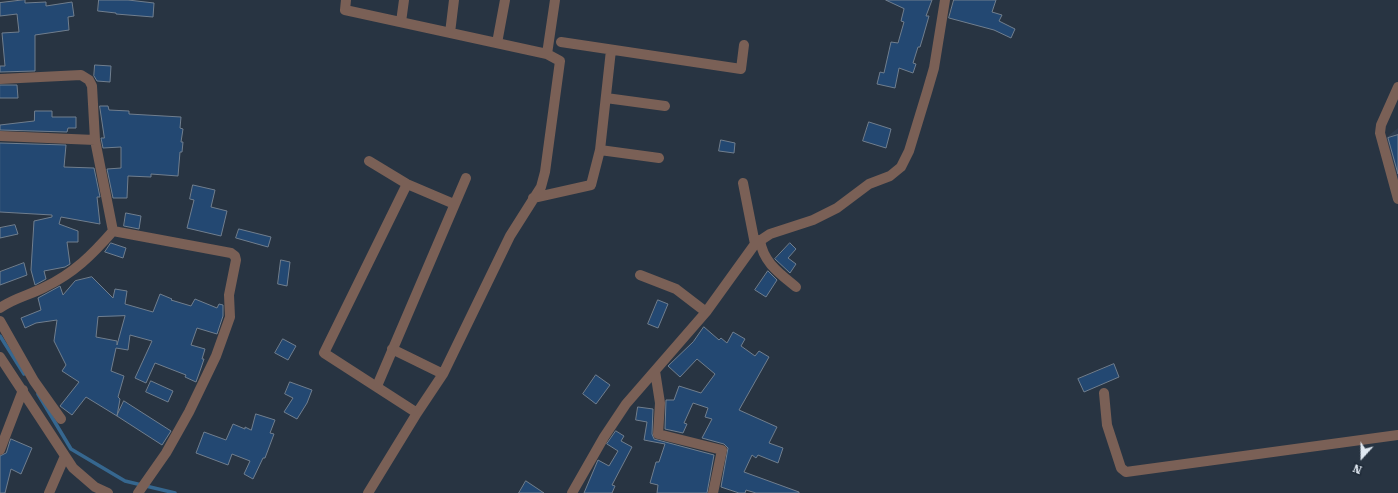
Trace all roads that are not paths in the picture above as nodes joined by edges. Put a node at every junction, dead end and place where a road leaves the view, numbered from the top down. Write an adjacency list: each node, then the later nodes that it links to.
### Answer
1 (346, 0): 7 (street)
2 (404, 0): 7 (street)
3 (454, 0): 8 (street)
4 (505, 0): 10 (street)
5 (555, 0): 13 (street)
6 (945, 0): 30 (street)
7 (401, 22): 8 (street)
8 (450, 33): 10 (street)
9 (561, 42): 12 (street)
10 (497, 43): 13 (street)
11 (744, 45): 12 (street)
12 (611, 50): 16 (street)
13 (547, 54): 26 (street)
14 (0, 79): 19 (street)
15 (1398, 87): 27 (street)
16 (606, 98): 17 (street); 20 (street)
17 (665, 106)
18 (0, 136): 19 (street)
19 (95, 140): 29 (street)
20 (600, 150): 21 (street); 26 (street)
21 (659, 158)
22 (369, 162): 25 (street)
23 (466, 178): 28 (street)
24 (743, 183): 30 (street)
25 (407, 184): 28 (street); 40 (street)
26 (532, 198): 39 (street)
27 (1398, 199)
28 (454, 204): 36 (street)
29 (113, 231): 33 (street); 50 (street)
30 (757, 242): 32 (street); 34 (street)
31 (640, 275): 34 (street)
32 (796, 286)
33 (0, 308)
34 (706, 312): 38 (street)
35 (0, 321): 44 (street)
36 (392, 349): 39 (street); 40 (street)
37 (0, 357): 41 (street)
38 (655, 371): 52 (street); 53 (street)
39 (443, 374): 43 (street)
40 (377, 386): 43 (street)
41 (23, 390): 46 (street); 47 (street)
42 (1104, 393): 45 (street)
43 (417, 413): 51 (street)
44 (61, 419)
45 (1398, 435)
46 (0, 450)
47 (65, 456): 48 (street); 49 (street)
48 (49, 493)
49 (108, 493)
50 (138, 493)
51 (368, 493)
52 (572, 493)
53 (712, 493)

